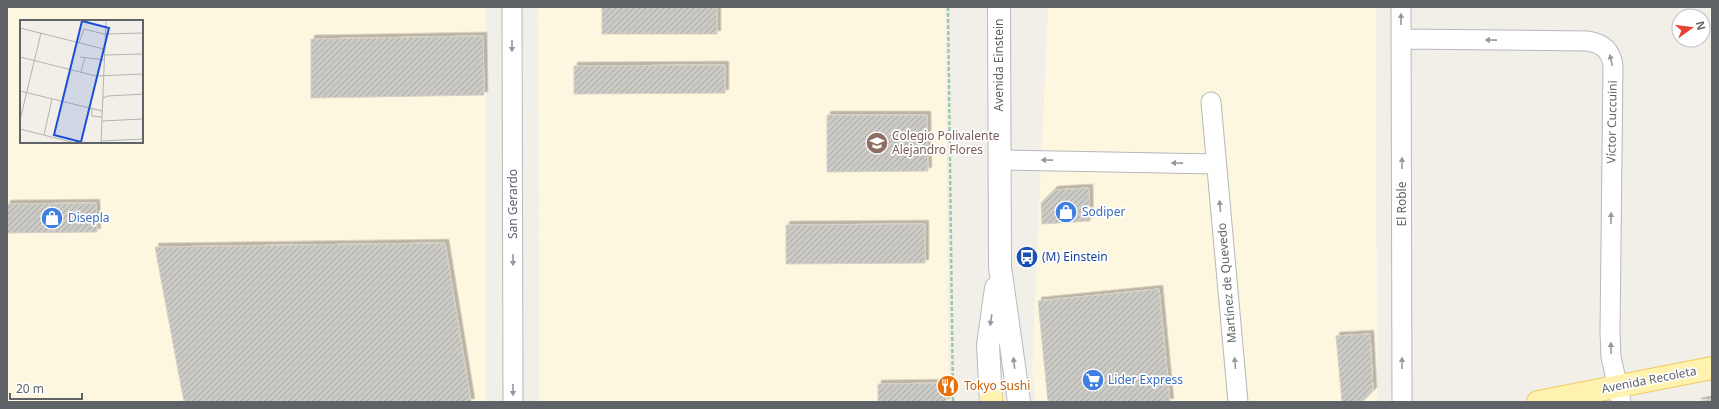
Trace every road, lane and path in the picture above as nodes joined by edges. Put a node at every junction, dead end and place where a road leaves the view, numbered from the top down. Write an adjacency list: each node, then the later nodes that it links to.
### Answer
1 (512, 7): 13 (street, San Gerardo, one-way to 13)
2 (948, 7): 14 (path)
3 (999, 7): 7 (main road, Avenida Einstein)
4 (1401, 7): 5 (street, El Roble, one-way to 4)
5 (1401, 38): 11 (street, Víctor Cuccuini, one-way to 5); 17 (street, El Roble, one-way to 5)
6 (1210, 102): 8 (street, Martínez de Quevedo)
7 (999, 160): 8 (street, one-way to 7); 9 (main road, Avenida Einstein)
8 (1216, 164): 16 (street, Martínez de Quevedo, one-way to 8)
9 (1000, 267): 12 (main road, Avenida Einstein, one-way to 12); 15 (main road, Avenida Einstein, one-way to 9)
10 (1712, 368): 11 (main road, Avenida Recoleta)
11 (1619, 394): 18 (main road, Avenida Recoleta)
12 (991, 401)
13 (513, 402)
14 (953, 402)
15 (1019, 402)
16 (1238, 402)
17 (1402, 402)
18 (1538, 402)

